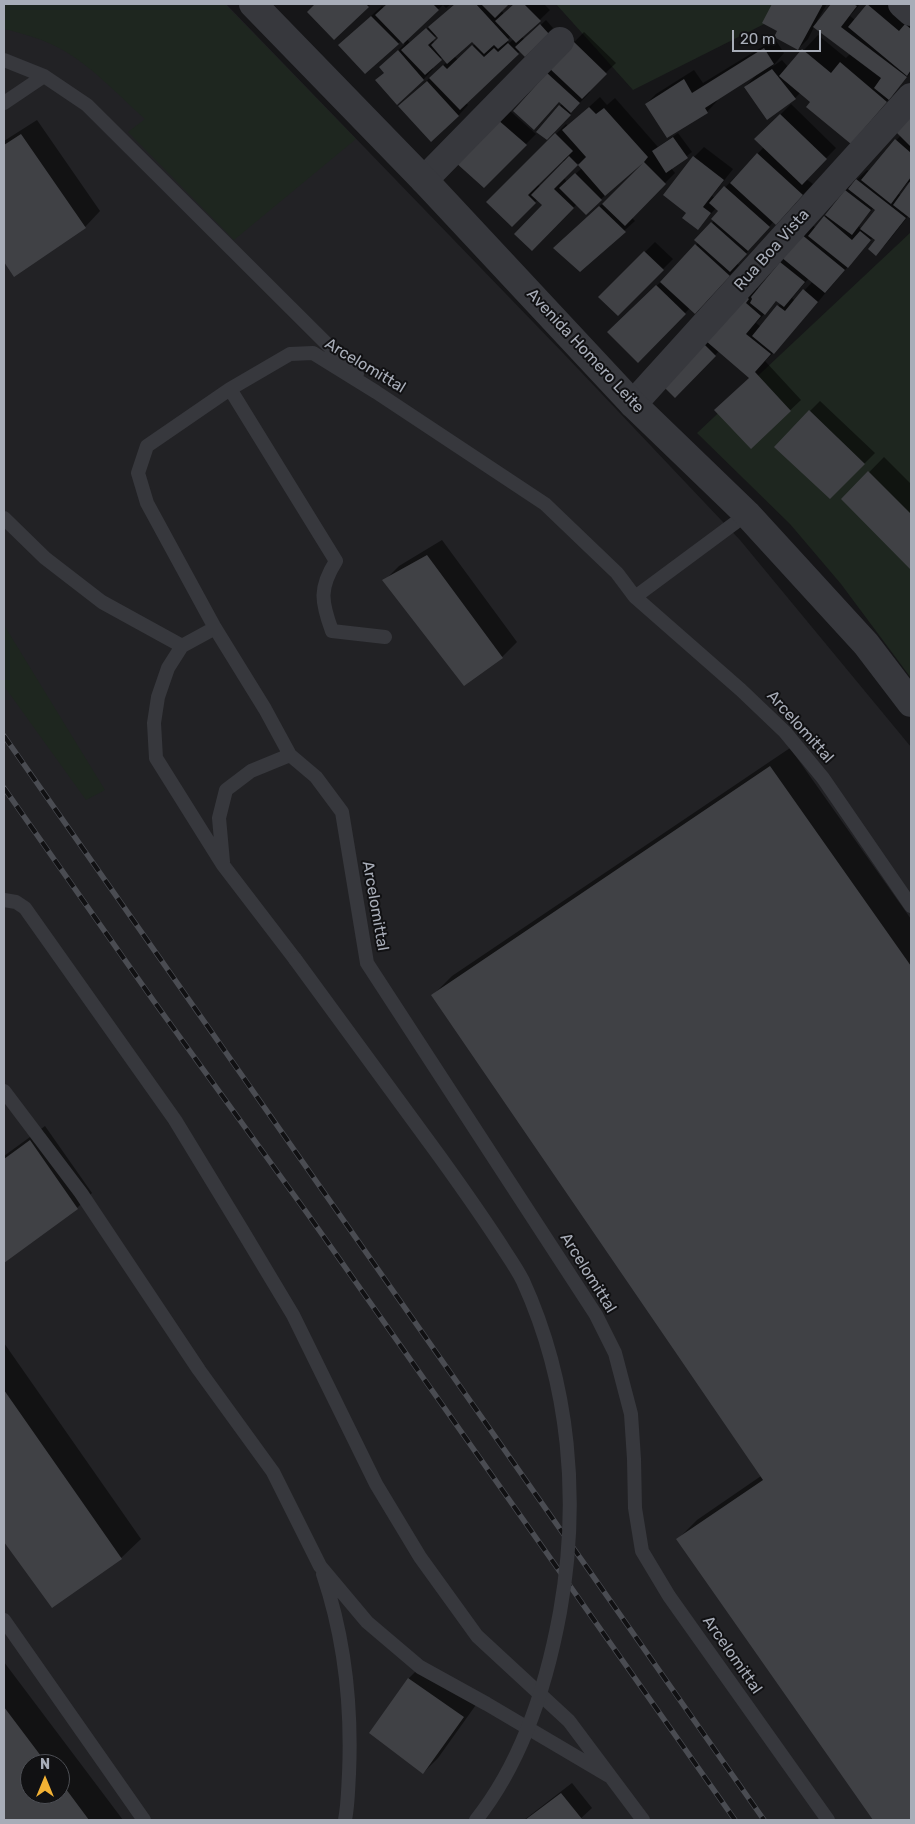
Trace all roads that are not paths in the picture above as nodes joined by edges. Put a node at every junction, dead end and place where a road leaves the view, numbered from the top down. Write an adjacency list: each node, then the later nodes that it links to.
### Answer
1 (253, 4): 9 (street, Avenida Homero Leite)
2 (902, 4): 3 (street)
3 (911, 12)
4 (560, 41): 9 (street)
5 (4, 60): 6 (lane)
6 (44, 76): 8 (lane); 11 (lane)
7 (911, 97): 12 (street, Rua Boa Vista)
8 (4, 103)
9 (424, 180): 12 (street, Avenida Homero Leite)
10 (230, 389): 11 (lane, Arcelomittal); 16 (lane, Arcelomittal); 17 (lane)
11 (376, 392): 15 (lane, Arcelomittal)
12 (633, 404): 13 (street, Avenida Homero Leite)
13 (747, 514): 15 (lane); 19 (street, Avenida Homero Leite)
14 (4, 518): 18 (lane)
15 (635, 597): 23 (lane, Arcelomittal)
16 (215, 628): 18 (lane); 20 (lane, Arcelomittal)
17 (385, 637)
18 (182, 646): 21 (lane)
19 (911, 703)
20 (290, 755): 21 (lane); 32 (lane, Arcelomittal)
21 (223, 865): 30 (lane, bridge)
22 (4, 900): 27 (lane)
23 (911, 906)
24 (4, 1091): 25 (lane)
25 (320, 1566): 27 (lane); 29 (lane)
26 (4, 1620): 28 (lane)
27 (614, 1779): 31 (lane)
28 (144, 1820)
29 (345, 1820)
30 (476, 1820)
31 (644, 1820)
32 (828, 1820)

